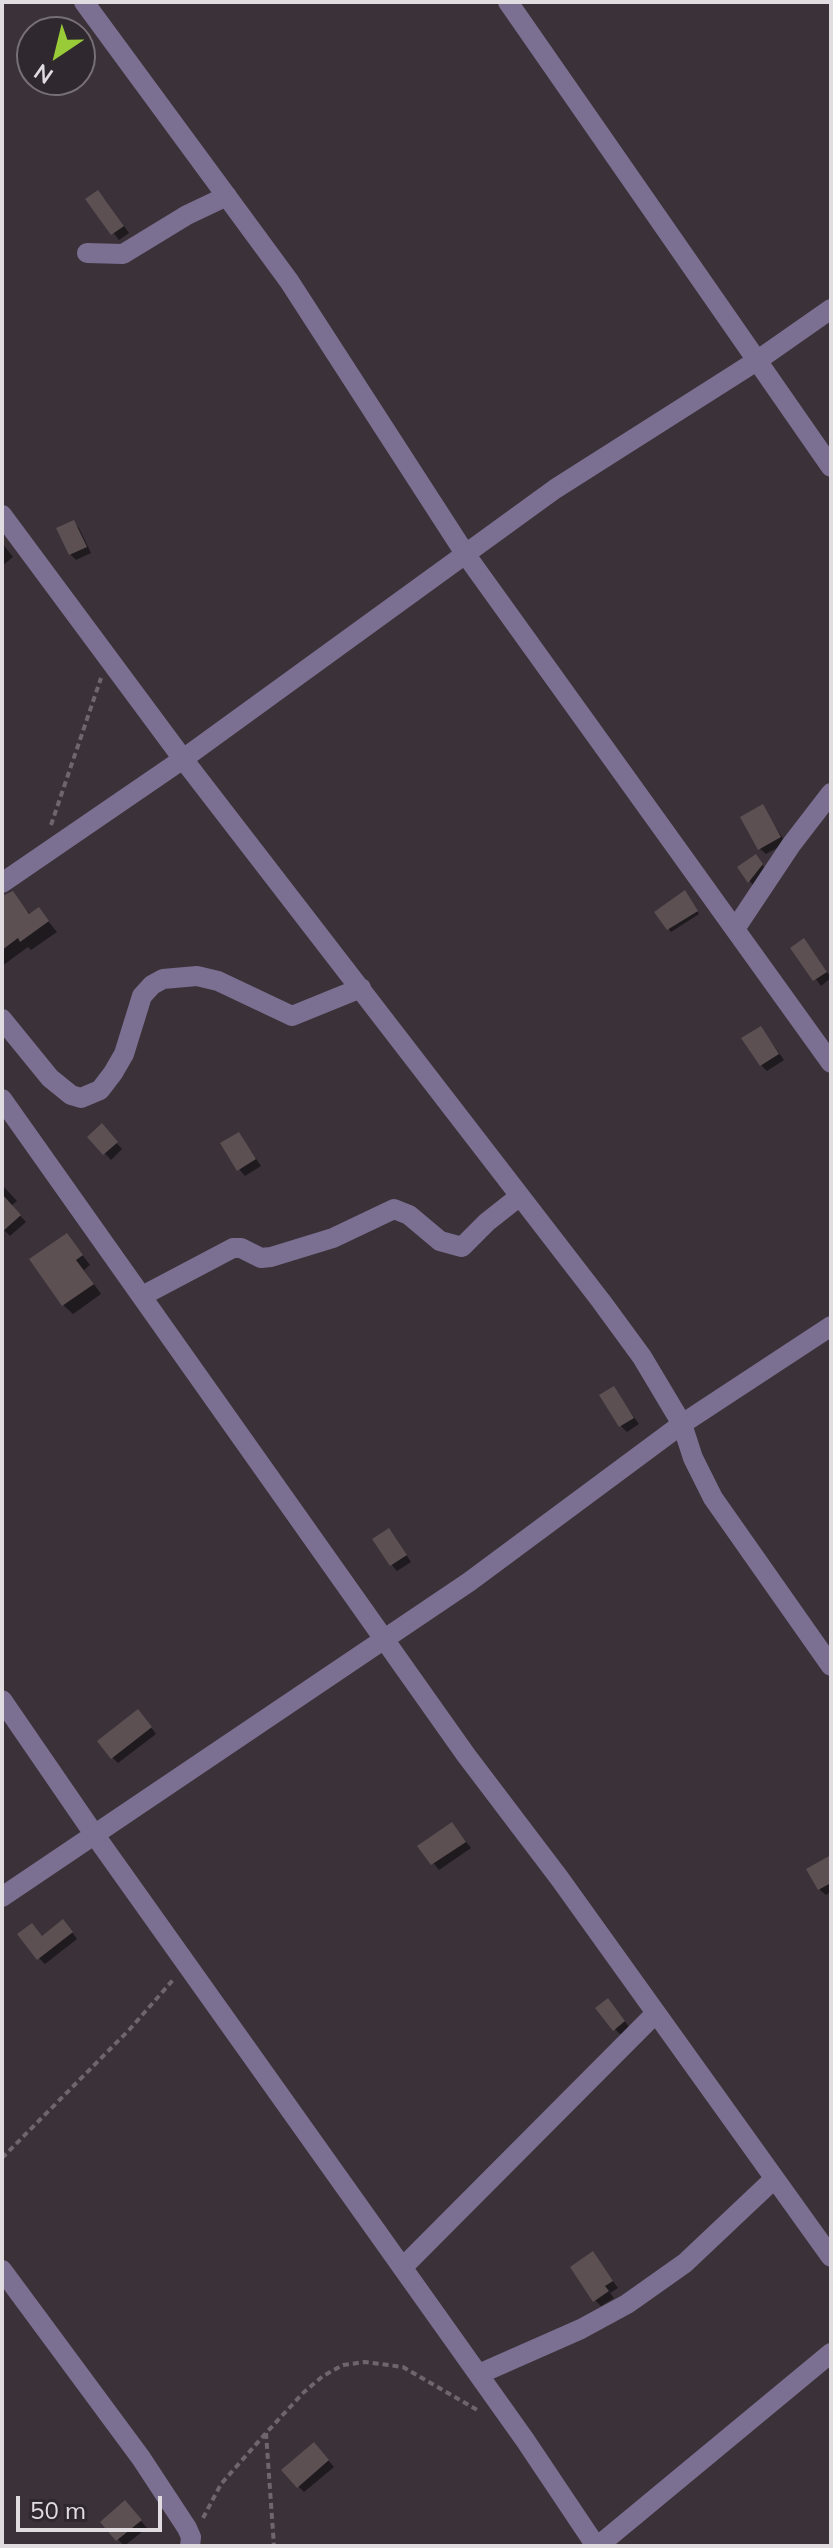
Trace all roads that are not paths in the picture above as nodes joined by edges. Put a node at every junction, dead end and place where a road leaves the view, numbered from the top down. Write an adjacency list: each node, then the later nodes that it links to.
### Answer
1 (84, 2): 3 (street)
2 (508, 2): 6 (street)
3 (227, 196): 4 (street); 9 (street)
4 (87, 253)
5 (831, 309): 6 (street)
6 (758, 360): 7 (street); 9 (street)
7 (831, 467)
8 (2, 515): 10 (street)
9 (466, 555): 10 (street); 13 (street)
10 (183, 759): 12 (street); 14 (street)
11 (831, 793): 13 (street)
12 (2, 883)
13 (735, 929): 16 (street)
14 (361, 988): 15 (street); 18 (street)
15 (2, 1019)
16 (831, 1063)
17 (2, 1099): 19 (street)
18 (520, 1196): 19 (street); 21 (street)
19 (142, 1296): 22 (street)
20 (831, 1326): 21 (street)
21 (682, 1424): 22 (street); 23 (street)
22 (383, 1638): 25 (street); 27 (street)
23 (831, 1666)
24 (2, 1700): 25 (street)
25 (94, 1834): 26 (street); 30 (street)
26 (2, 1897)
27 (656, 2013): 28 (street); 30 (street)
28 (774, 2179): 29 (street); 33 (street)
29 (831, 2257)
30 (403, 2267): 33 (street)
31 (2, 2270): 34 (street)
32 (831, 2353): 35 (street)
33 (479, 2374): 35 (street)
34 (192, 2544)
35 (597, 2546)

